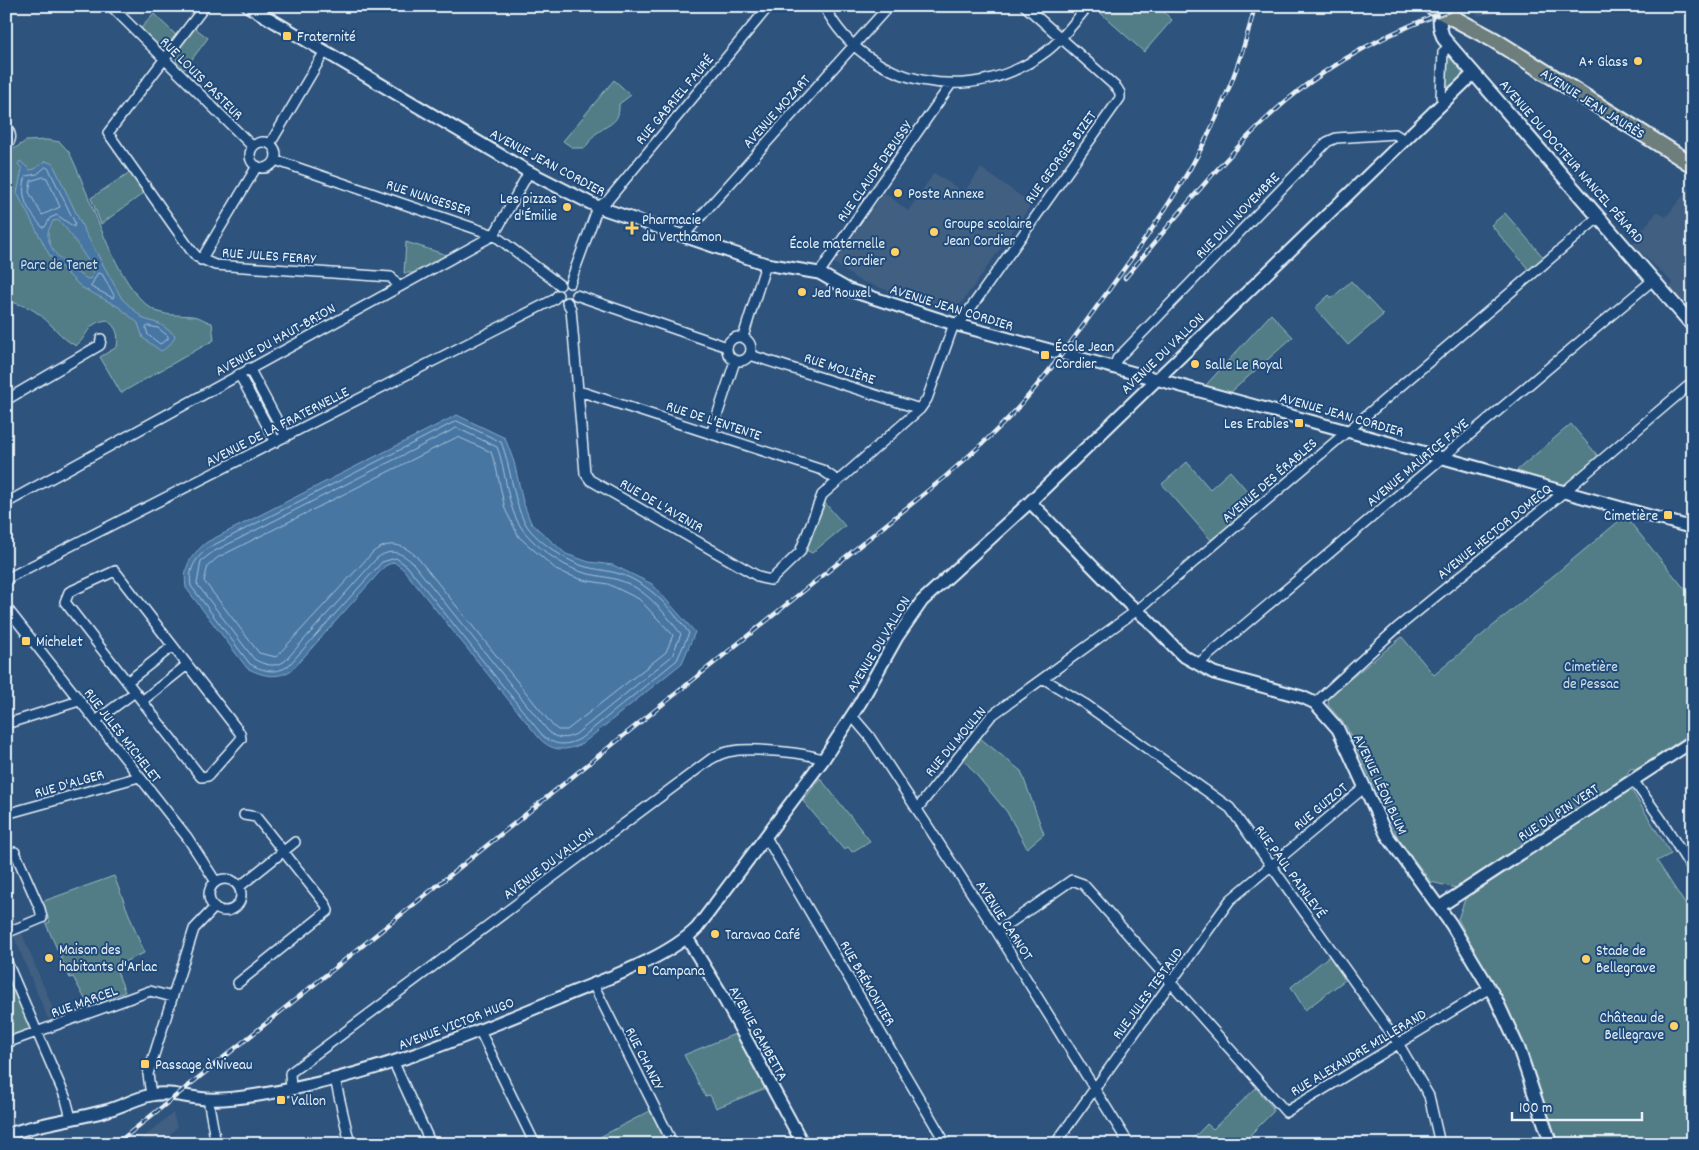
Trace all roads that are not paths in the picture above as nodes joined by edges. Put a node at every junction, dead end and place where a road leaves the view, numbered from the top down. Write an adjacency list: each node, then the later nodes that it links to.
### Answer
1 (111, 6): 14 (street, RUE LOUIS PASTEUR)
2 (205, 6): 14 (street)
3 (248, 6): 13 (street, AVENUE JEAN CORDIER)
4 (769, 6): 27 (street, RUE GABRIEL FAURÉ)
5 (824, 6): 11 (street)
6 (890, 6): 11 (street, AVENUE MOZART)
7 (1025, 6): 10 (street)
8 (1088, 6): 10 (street)
9 (1442, 8): 12 (main road, AVENUE DU DOCTEUR NANCEL PÉNARD); 24 (main road, AVENUE JEAN JAURÈS)
10 (1061, 38): 16 (street); 41 (street, RUE GEORGES BIZET)
11 (853, 46): 16 (street); 30 (street, AVENUE MOZART)
12 (1450, 46): 15 (main road, AVENUE DU DOCTEUR NANCEL PÉNARD); 17 (street)
13 (325, 51): 20 (street); 26 (street, AVENUE JEAN CORDIER)
14 (165, 60): 22 (street, RUE LOUIS PASTEUR); 31 (street, RUE JULES FERRY)
15 (1474, 73): 17 (street, AVENUE DU VALLON); 28 (main road, AVENUE DU DOCTEUR NANCEL PÉNARD)
16 (951, 84): 33 (street, RUE CLAUDE DEBUSSY)
17 (1445, 101): 19 (street, AVENUE DU VALLON)
18 (6, 126): 21 (street)
19 (1404, 140): 48 (street, RUE DU 11 NOVEMBRE); 51 (street, AVENUE DU VALLON)
20 (270, 144): 22 (street); 23 (street)
21 (6, 146)
22 (253, 147): 25 (street)
23 (275, 160): 25 (street); 29 (street, RUE NUNGESSER)
24 (1693, 165)
25 (257, 166): 31 (street)
26 (529, 172): 27 (street, AVENUE JEAN CORDIER); 29 (street)
27 (598, 207): 30 (street, AVENUE JEAN CORDIER); 35 (street)
28 (1599, 217): 34 (main road, AVENUE DU DOCTEUR NANCEL PÉNARD); 56 (street, AVENUE DES ÉRABLES)
29 (494, 235): 36 (street, RUE NUNGESSER); 37 (street, AVENUE DU HAUT-BRION)
30 (684, 235): 32 (street, AVENUE JEAN CORDIER)
31 (201, 260): 37 (street, RUE JULES FERRY)
32 (766, 264): 33 (street, AVENUE JEAN CORDIER); 43 (street)
33 (819, 273): 41 (street, AVENUE JEAN CORDIER)
34 (1653, 280): 42 (main road, AVENUE DU DOCTEUR NANCEL PÉNARD); 60 (street, AVENUE MAURICE FAYE)
35 (570, 283): 36 (street); 39 (street)
36 (560, 285): 38 (street)
37 (399, 287): 49 (street, AVENUE DU HAUT-BRION)
38 (558, 295): 40 (street); 58 (street, AVENUE DE LA FRATERNELLE)
39 (576, 295): 40 (street); 45 (street)
40 (567, 302): 53 (street, RUE DE L'AVENIR)
41 (954, 324): 48 (street, AVENUE JEAN CORDIER); 55 (street)
42 (1693, 326)
43 (743, 337): 45 (street); 46 (street)
44 (101, 339): 54 (street)
45 (727, 347): 47 (street)
46 (750, 355): 47 (street); 55 (street, RUE MOLIÈRE)
47 (735, 361): 57 (street)
48 (1114, 367): 51 (street, AVENUE JEAN CORDIER)
49 (249, 368): 50 (street, AVENUE DU HAUT-BRION); 58 (street)
50 (239, 374): 59 (street); 63 (street, AVENUE DU HAUT-BRION)
51 (1157, 379): 56 (street, AVENUE JEAN CORDIER); 64 (street, AVENUE DU VALLON)
52 (1693, 382): 62 (street, AVENUE HECTOR DOMECQ)
53 (579, 391): 57 (street, RUE DE L'ENTENTE); 61 (street, RUE DE L'AVENIR)
54 (6, 400)
55 (920, 409): 61 (street)
56 (1348, 431): 60 (street, AVENUE JEAN CORDIER); 68 (street, AVENUE DES ÉRABLES)
57 (711, 434): 61 (street, RUE DE L'ENTENTE)
58 (286, 436): 59 (street, AVENUE DE LA FRATERNELLE)
59 (276, 442): 66 (street, AVENUE DE LA FRATERNELLE)
60 (1442, 458): 62 (street, AVENUE JEAN CORDIER); 70 (street, AVENUE MAURICE FAYE)
61 (838, 481)
62 (1564, 492): 65 (street, AVENUE JEAN CORDIER); 77 (street, AVENUE HECTOR DOMECQ)
63 (6, 502)
64 (1030, 502): 68 (street, AVENUE LÉON BLUM); 78 (street, AVENUE DU VALLON)
65 (1693, 528)
66 (6, 579)
67 (6, 607): 75 (street, RUE JULES MICHELET)
68 (1137, 611): 70 (street, AVENUE LÉON BLUM); 72 (street, AVENUE DES ÉRABLES)
69 (173, 646): 71 (street); 73 (street); 73 (street)
70 (1198, 664): 77 (street, AVENUE LÉON BLUM)
71 (188, 665): 76 (street); 76 (street)
72 (1044, 679): 86 (street, RUE DU MOULIN); 93 (street, RUE PAUL PAINLEVÉ)
73 (127, 682): 74 (street)
74 (135, 692): 76 (street); 79 (street)
75 (80, 701): 79 (street, RUE JULES MICHELET); 80 (street)
76 (142, 701)
77 (1315, 703): 85 (street, AVENUE LÉON BLUM)
78 (852, 716): 82 (street, AVENUE DU VALLON); 86 (street, AVENUE CARNOT)
79 (97, 720): 83 (street, RUE JULES MICHELET)
80 (6, 724)
81 (1693, 741): 84 (street, RUE DU PIN VERT)
82 (823, 760): 89 (street, AVENUE VICTOR HUGO); 115 (street, AVENUE DU VALLON)
83 (139, 777): 87 (street, RUE D'ALGER); 95 (street, RUE JULES MICHELET)
84 (1633, 780): 94 (street); 98 (street, RUE DU PIN VERT)
85 (1364, 787): 93 (street, RUE GUIZOT); 98 (street, AVENUE LÉON BLUM)
86 (916, 809): 99 (street, AVENUE CARNOT)
87 (6, 814)
88 (244, 815): 91 (street)
89 (766, 837): 101 (street, AVENUE VICTOR HUGO); 126 (street, RUE BRÉMONTIER)
90 (295, 842): 91 (street)
91 (283, 851): 96 (street); 103 (street)
92 (15, 852): 100 (street)
93 (1270, 866): 104 (street, RUE JULES TESTAUD); 111 (street, RUE PAUL PAINLEVÉ)
94 (1693, 871)
95 (216, 882): 96 (street); 97 (street)
96 (239, 887): 97 (street)
97 (215, 907): 107 (street)
98 (1439, 907): 106 (street, AVENUE LÉON BLUM)
99 (998, 932): 104 (street); 114 (street, AVENUE CARNOT)
100 (6, 933)
101 (687, 938): 105 (street, AVENUE VICTOR HUGO); 125 (street, AVENUE GAMBETTA)
102 (6, 960): 109 (street)
103 (238, 983)
104 (1171, 983): 111 (street, RUE ALEXANDRE MILLERAND); 114 (street, RUE JULES TESTAUD)
105 (592, 984): 108 (street, AVENUE VICTOR HUGO); 124 (street, RUE CHANZY)
106 (1490, 988): 111 (street, RUE ALEXANDRE MILLERAND); 130 (street, AVENUE LÉON BLUM)
107 (172, 996): 109 (street, RUE MARCEL); 116 (street)
108 (480, 1031): 112 (street, AVENUE VICTOR HUGO); 123 (street)
109 (36, 1034): 110 (street, RUE MARCEL); 118 (street)
110 (6, 1043)
111 (1398, 1043): 129 (street, RUE PAUL PAINLEVÉ)
112 (394, 1063): 113 (street, AVENUE VICTOR HUGO); 122 (street)
113 (335, 1079): 115 (street, AVENUE VICTOR HUGO); 121 (street)
114 (1095, 1088): 127 (street, RUE JULES TESTAUD); 128 (street, AVENUE CARNOT)
115 (290, 1089): 117 (street, AVENUE VICTOR HUGO)
116 (151, 1095): 117 (street, AVENUE VICTOR HUGO); 118 (street, AVENUE VICTOR HUGO)
117 (208, 1099): 120 (street)
118 (71, 1118): 119 (street, AVENUE VICTOR HUGO)
119 (6, 1135)
120 (216, 1144)
121 (350, 1144)
122 (431, 1144)
123 (535, 1144)
124 (673, 1144)
125 (803, 1144)
126 (946, 1144)
127 (1055, 1144)
128 (1129, 1144)
129 (1440, 1144)
130 (1551, 1144)

